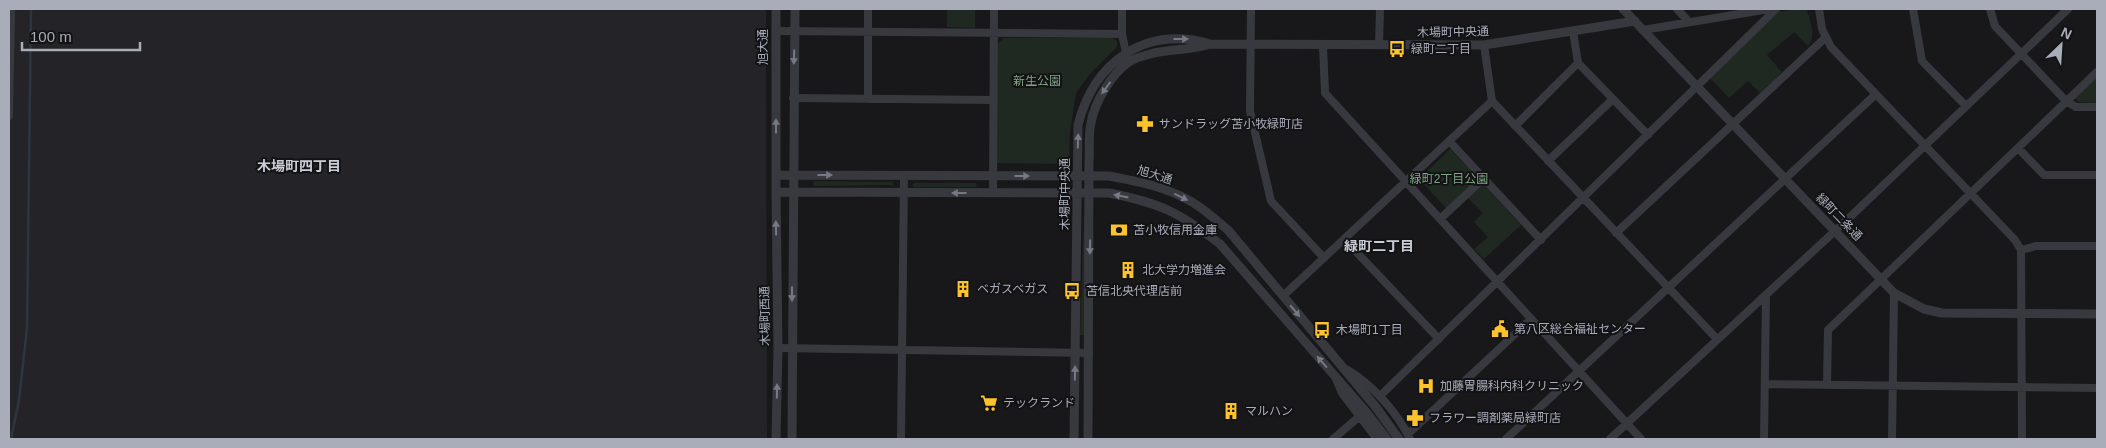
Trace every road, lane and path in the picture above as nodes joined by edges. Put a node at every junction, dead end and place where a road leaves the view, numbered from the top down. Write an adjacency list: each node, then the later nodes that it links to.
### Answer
1 (11, 9): 48 (street)
2 (776, 9): 21 (street, 旭大通)
3 (795, 9): 22 (street)
4 (868, 9): 24 (street)
5 (994, 9): 25 (street)
6 (1122, 9): 26 (street)
7 (1251, 9): 29 (street)
8 (1380, 9): 31 (street)
9 (1623, 9): 18 (street, 緑町二条通)
10 (1677, 9): 19 (street)
11 (1770, 9): 17 (street)
12 (1776, 9): 38 (street)
13 (1819, 9): 27 (street)
14 (1913, 9): 46 (street)
15 (1990, 9): 34 (street)
16 (2068, 9): 34 (street)
17 (1756, 10): 19 (street)
18 (1635, 21): 20 (street, 緑町二条通); 23 (street, 木場町中央通)
19 (1689, 22): 20 (street)
20 (1643, 30): 38 (street, 緑町二条通)
21 (776, 31): 22 (street); 56 (street, 旭大通, one-way to 21)
22 (795, 31): 24 (street); 40 (street, one-way to 40)
23 (1573, 31): 32 (street, 木場町中央通); 36 (street)
24 (868, 32): 25 (street); 41 (street)
25 (994, 33): 26 (street); 43 (street)
26 (1122, 34): 33 (street)
27 (1825, 38): 39 (street); 49 (street)
28 (1210, 44): 29 (street, 木場町中央通); 33 (street, 木場町中央通, one-way to 28); 35 (street, 木場町中央通)
29 (1251, 44): 30 (street, 木場町中央通); 81 (street)
30 (1323, 45): 31 (street, 木場町中央通); 65 (street)
31 (1379, 45): 32 (street, 木場町中央通)
32 (1484, 45): 44 (street)
33 (1126, 53): 35 (street); 61 (street, 木場町中央通, one-way to 33)
34 (2021, 53): 45 (street); 46 (street)
35 (1129, 62): 62 (street, 木場町中央通, one-way to 62)
36 (1578, 64): 42 (street); 50 (street)
37 (2097, 72): 45 (street)
38 (1698, 87): 49 (street, 緑町二条通); 51 (street)
39 (1876, 94): 53 (street); 64 (street)
40 (793, 98): 41 (street); 57 (street)
41 (868, 99): 43 (street)
42 (1613, 99): 51 (street); 55 (street)
43 (994, 100): 60 (street)
44 (1492, 101): 50 (street); 52 (street)
45 (2066, 101): 47 (street); 54 (street)
46 (1966, 106): 53 (street)
47 (2097, 107)
48 (9, 116)
49 (1733, 124): 64 (street, 緑町二条通); 76 (street)
50 (1515, 126): 55 (street)
51 (1648, 135): 73 (street)
52 (1449, 141): 63 (street); 65 (street)
53 (1925, 145): 72 (street); 75 (street)
54 (2018, 148): 58 (street); 72 (street)
55 (1548, 161): 73 (street)
56 (776, 174): 57 (street, 旭大通); 66 (street, 旭大通)
57 (793, 175): 59 (street, 旭大通, one-way to 59); 67 (street)
58 (2097, 175)
59 (904, 176): 60 (street, 旭大通); 68 (street)
60 (993, 176): 61 (street, 旭大通, one-way to 61); 69 (street)
61 (1077, 176): 62 (street, 旭大通); 70 (street, 木場町中央通)
62 (1090, 176): 71 (street, 木場町中央通); 86 (street, 旭大通, one-way to 86)
63 (1484, 178): 74 (street); 78 (street)
64 (1785, 178): 75 (street, 緑町二条通); 84 (street)
65 (1406, 182): 74 (street); 77 (street)
66 (776, 192): 67 (street); 93 (street, 木場町西通, one-way to 66)
67 (793, 193): 68 (street); 94 (street, one-way to 94)
68 (904, 193): 69 (street, one-way to 68); 95 (street)
69 (993, 193): 70 (street)
70 (1077, 193): 71 (street); 96 (street, 木場町中央通)
71 (1090, 193): 97 (street, 木場町中央通, one-way to 97); 100 (street, one-way to 71)
72 (1970, 193): 80 (street); 82 (street)
73 (1583, 199): 76 (street); 78 (street)
74 (1440, 219): 83 (street)
75 (1834, 230): 82 (street, 緑町二条通); 87 (street)
76 (1616, 233): 84 (street)
77 (1344, 239): 81 (street); 91 (street)
78 (1541, 240): 83 (street)
79 (2097, 246): 80 (street)
80 (2021, 250): 88 (street)
81 (1324, 258): 86 (street)
82 (1881, 279): 85 (street, 緑町二条通); 102 (street)
83 (1498, 282): 90 (street); 91 (street)
84 (1668, 288): 92 (street); 99 (street)
85 (1894, 293): 88 (street, 緑町二条通); 103 (street)
86 (1283, 296): 98 (street, 旭大通, one-way to 98)
87 (1766, 296): 92 (street); 101 (street)
88 (2022, 314): 89 (street, 緑町二条通); 104 (street)
89 (2097, 314)
90 (1531, 319): 99 (street); 109 (street)
91 (1439, 339): 106 (street)
92 (1717, 340): 108 (street)
93 (778, 348): 94 (street); 110 (street, 木場町西通, one-way to 93)
94 (792, 348): 95 (street); 111 (street)
95 (902, 350): 96 (street); 112 (street)
96 (1076, 353): 97 (street); 113 (street, 木場町中央通, one-way to 96)
97 (1089, 353): 114 (street, 木場町中央通)
98 (1342, 367): 106 (street); 118 (street, 旭大通)
99 (1579, 371): 108 (street); 119 (street)
100 (1334, 375): 107 (street); 117 (street)
101 (1765, 384): 102 (street); 122 (street)
102 (1827, 385): 103 (street)
103 (1893, 386): 104 (street); 123 (street)
104 (2022, 387): 105 (street); 124 (street)
105 (2097, 388)
106 (1380, 396): 109 (street)
107 (1360, 416): 115 (street); 116 (street)
108 (1627, 424): 120 (street); 121 (street)
109 (1409, 437)
110 (776, 439)
111 (792, 439)
112 (901, 439)
113 (1074, 439)
114 (1088, 439)
115 (1333, 439)
116 (1377, 439)
117 (1387, 439)
118 (1399, 439)
119 (1506, 439)
120 (1610, 439)
121 (1641, 439)
122 (1764, 439)
123 (1892, 439)
124 (2022, 439)

